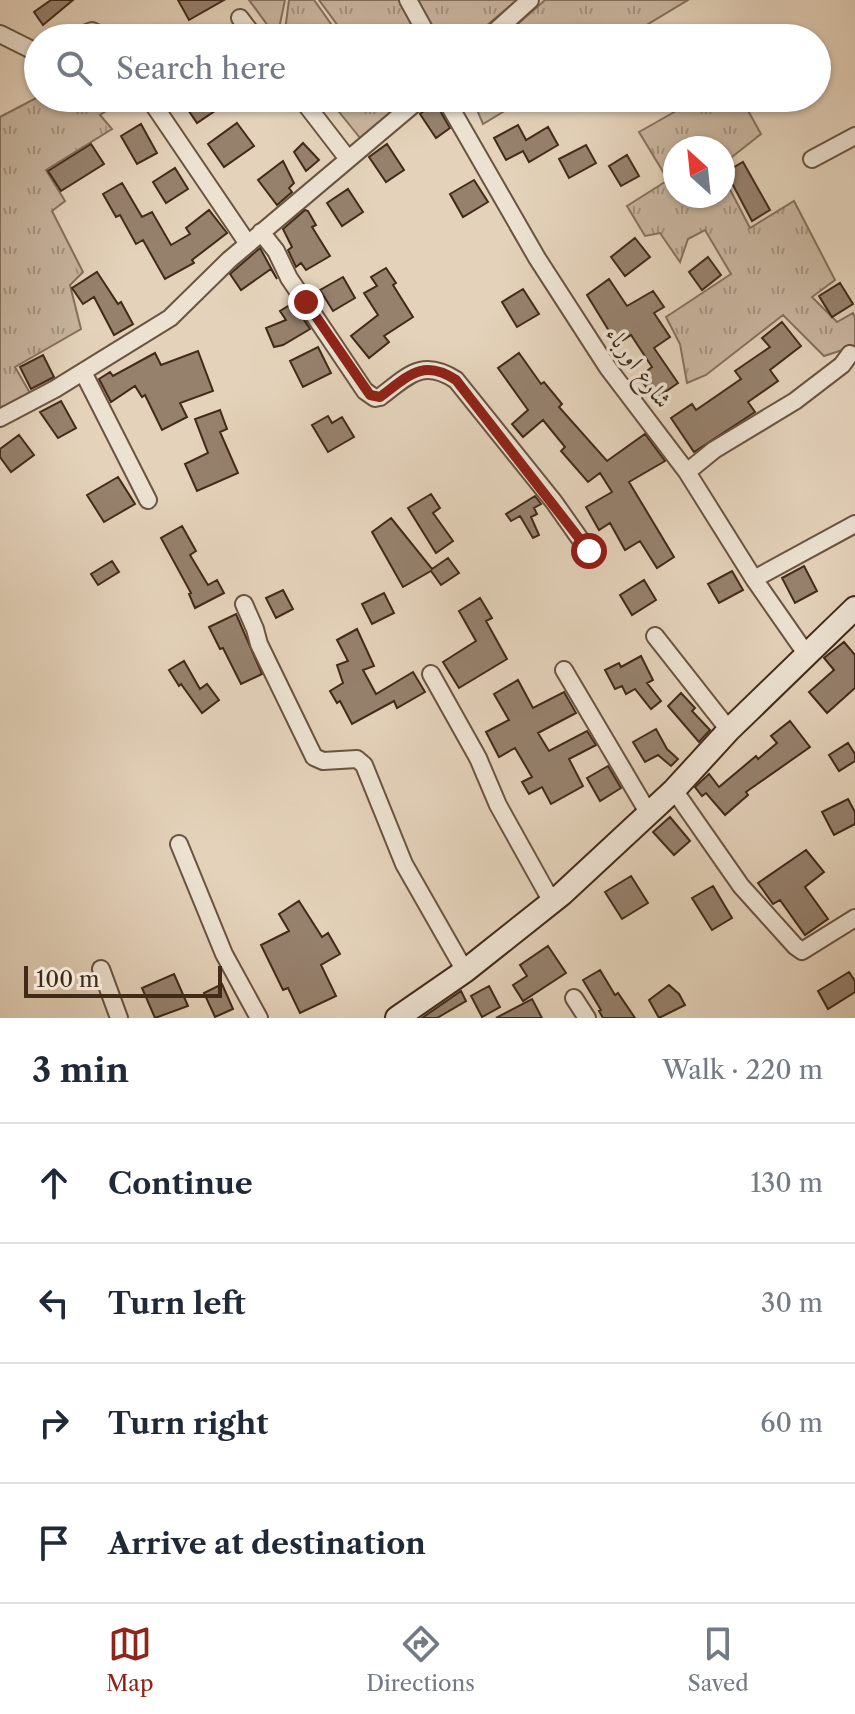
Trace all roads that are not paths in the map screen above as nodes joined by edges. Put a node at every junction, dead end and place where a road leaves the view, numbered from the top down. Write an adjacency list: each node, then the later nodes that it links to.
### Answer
1 (408, 0): 5 (street)
2 (530, 0): 6 (street)
3 (240, 18): 4 (street)
4 (244, 24)
5 (421, 24)
6 (503, 24)
7 (0, 34): 8 (street)
8 (24, 47)
9 (158, 112): 17 (street)
10 (312, 112): 14 (street)
11 (404, 112): 14 (street)
12 (453, 112): 21 (street, شارع اورباء)
13 (855, 136): 15 (street)
14 (348, 159): 16 (street)
15 (812, 159)
16 (261, 232): 17 (street); 24 (street)
17 (248, 244): 19 (street)
18 (850, 354): 21 (street)
19 (83, 372): 20 (street); 22 (street)
20 (0, 418)
21 (687, 472): 25 (street, شارع اورباء)
22 (148, 500)
23 (855, 524): 25 (street)
24 (595, 552)
25 (754, 579): 29 (street, شارع اورباء)
26 (244, 604): 39 (street)
27 (855, 608): 29 (street)
28 (655, 636): 32 (street)
29 (807, 655): 32 (street)
30 (564, 670): 34 (street)
31 (431, 674): 36 (street)
32 (729, 730): 33 (street)
33 (674, 790): 34 (street); 37 (street)
34 (649, 814): 36 (street)
35 (179, 844): 42 (street)
36 (552, 902): 39 (street)
37 (855, 918)
38 (101, 969): 41 (street)
39 (465, 971): 43 (street)
40 (574, 998): 44 (street)
41 (119, 1018)
42 (259, 1018)
43 (397, 1018)
44 (587, 1018)

